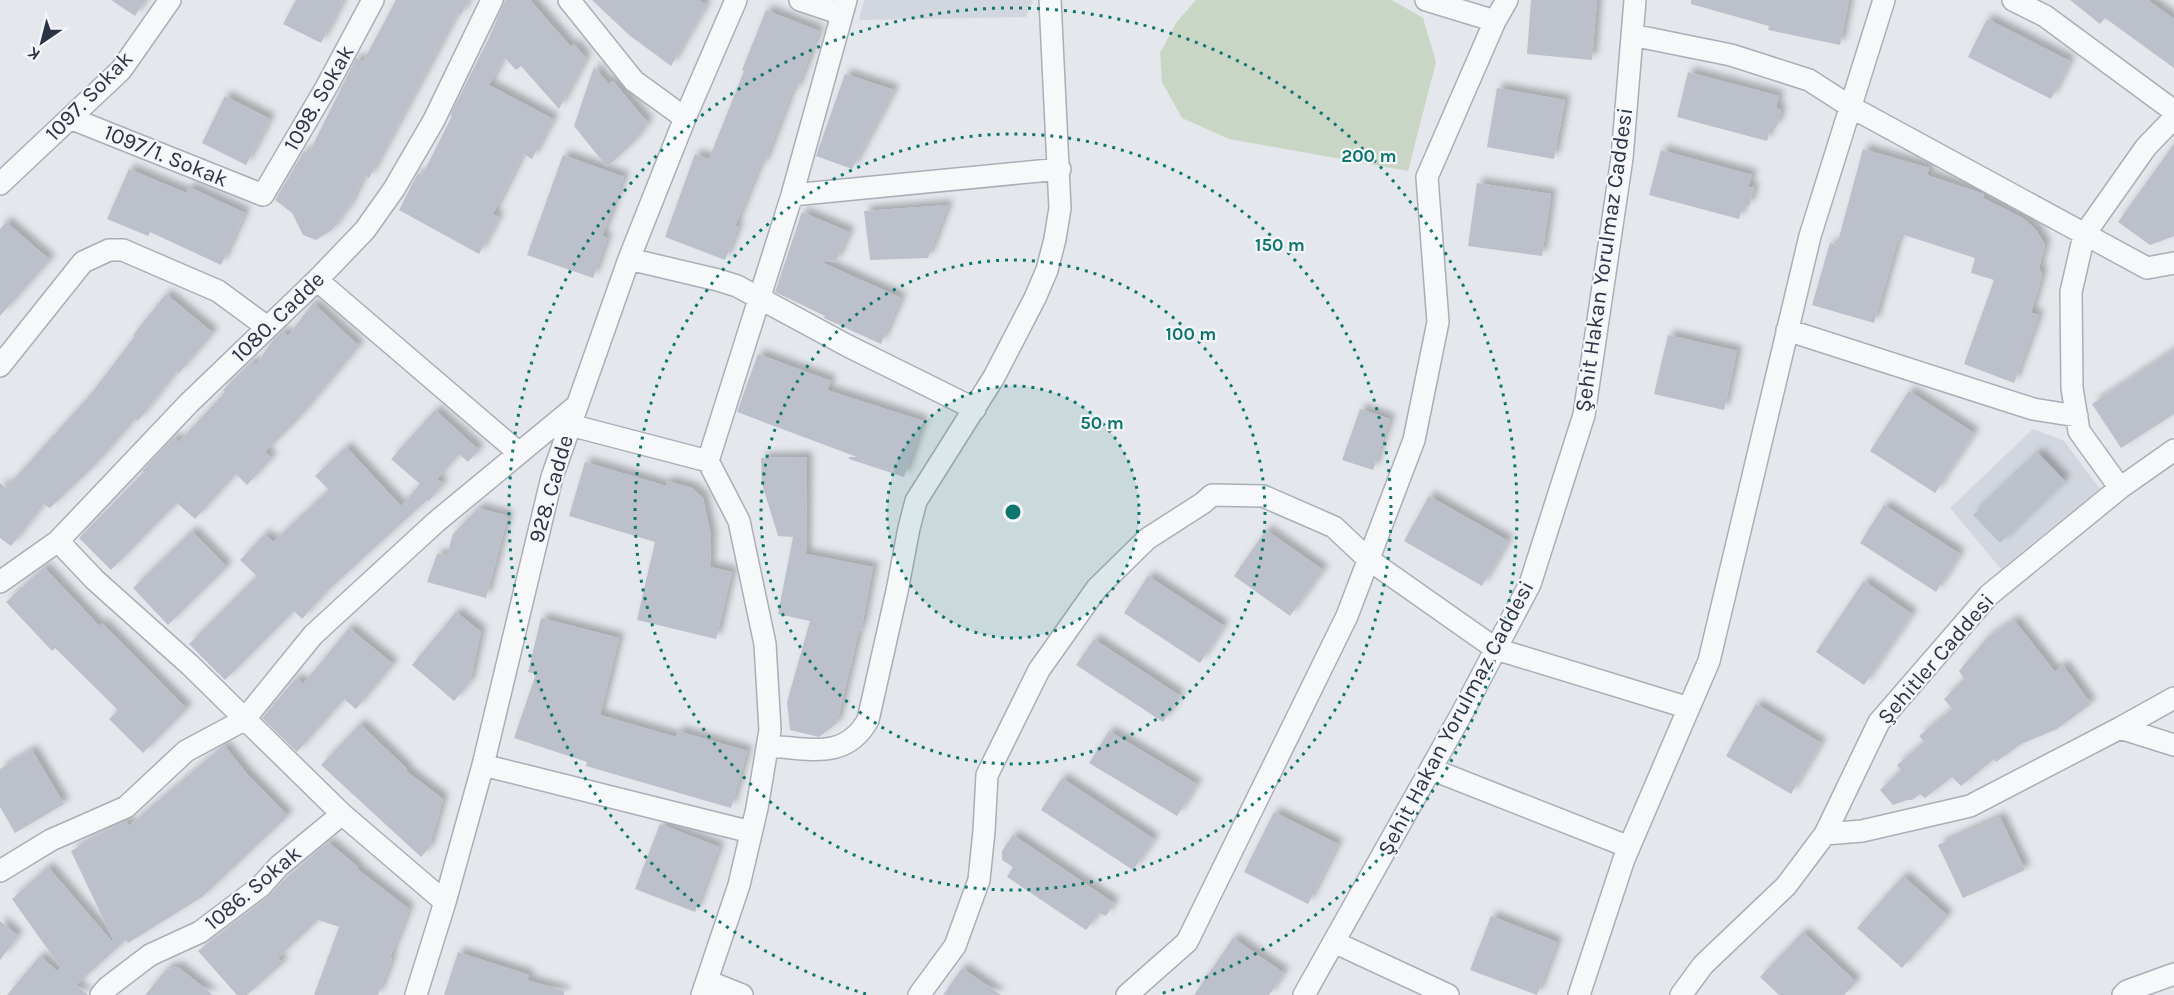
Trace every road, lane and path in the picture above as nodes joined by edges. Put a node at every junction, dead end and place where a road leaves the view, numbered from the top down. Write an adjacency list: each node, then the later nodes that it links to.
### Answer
1 (170, 0): 18 (street, 1097. Sokak)
2 (373, 0): 23 (street, 1098. Sokak)
3 (492, 0): 28 (street, 1080. Cadde)
4 (569, 0): 19 (street)
5 (736, 0): 19 (street, 928. Cadde)
6 (800, 0): 13 (street)
7 (1050, 0): 21 (street)
8 (1426, 0): 14 (street)
9 (1507, 0): 14 (street)
10 (1635, 0): 15 (street, Şehit Hakan Yorulmaz Caddesi)
11 (1884, 0): 16 (street)
12 (2013, 0): 17 (street)
13 (844, 7): 24 (street)
14 (1495, 21): 41 (street)
15 (1632, 35): 16 (street); 43 (street, Şehit Hakan Yorulmaz Caddesi)
16 (1851, 107): 25 (street); 31 (street)
17 (2174, 111)
18 (70, 118): 22 (street, 1097. Sokak); 23 (street, 1097/1. Sokak)
19 (685, 118): 26 (street, 928. Cadde)
20 (2174, 118): 25 (street)
21 (1059, 169): 24 (street); 33 (street)
22 (0, 184)
23 (263, 195)
24 (792, 195): 29 (street)
25 (2084, 235): 27 (street); 35 (street)
26 (629, 259): 29 (street); 34 (street, 928. Cadde)
27 (2174, 263)
28 (317, 280): 30 (street, 1080. Cadde); 37 (street)
29 (759, 299): 33 (street); 38 (street)
30 (267, 327): 32 (street); 40 (street, 1080. Cadde)
31 (1787, 330): 35 (street); 45 (street)
32 (0, 366)
33 (975, 409): 49 (street)
34 (573, 415): 37 (street); 38 (street); 50 (street, 928. Cadde)
35 (2077, 416): 39 (street)
36 (2174, 450): 39 (street, Şehitler Caddesi)
37 (519, 453): 46 (street)
38 (708, 461): 49 (street)
39 (2120, 488): 54 (street, Şehitler Caddesi)
40 (58, 541): 42 (street, 1080. Cadde); 46 (street)
41 (1368, 560): 43 (street); 64 (street); 65 (street)
42 (0, 582)
43 (1496, 649): 45 (street); 51 (street, Şehit Hakan Yorulmaz Caddesi)
44 (2174, 698): 47 (street)
45 (1689, 708): 55 (street)
46 (244, 720): 52 (street); 56 (street)
47 (2120, 728): 48 (street); 54 (street)
48 (2174, 745)
49 (768, 746): 53 (street)
50 (483, 765): 53 (street); 57 (street, 928. Cadde)
51 (1431, 769): 55 (street); 58 (street, Şehit Hakan Yorulmaz Caddesi)
52 (342, 814): 57 (street); 61 (street, 1086. Sokak)
53 (751, 832): 60 (street)
54 (1825, 834): 69 (street, Şehitler Caddesi)
55 (1629, 848): 68 (street)
56 (0, 871)
57 (445, 902): 62 (street, 928. Cadde)
58 (1334, 942): 66 (street, Şehit Hakan Yorulmaz Caddesi); 67 (street)
59 (2174, 974): 70 (street)
60 (704, 988): 63 (street)
61 (101, 995)
62 (416, 995)
63 (742, 995)
64 (919, 995)
65 (1127, 995)
66 (1304, 995)
67 (1448, 995)
68 (1580, 995)
69 (1681, 995)
70 (2123, 995)

